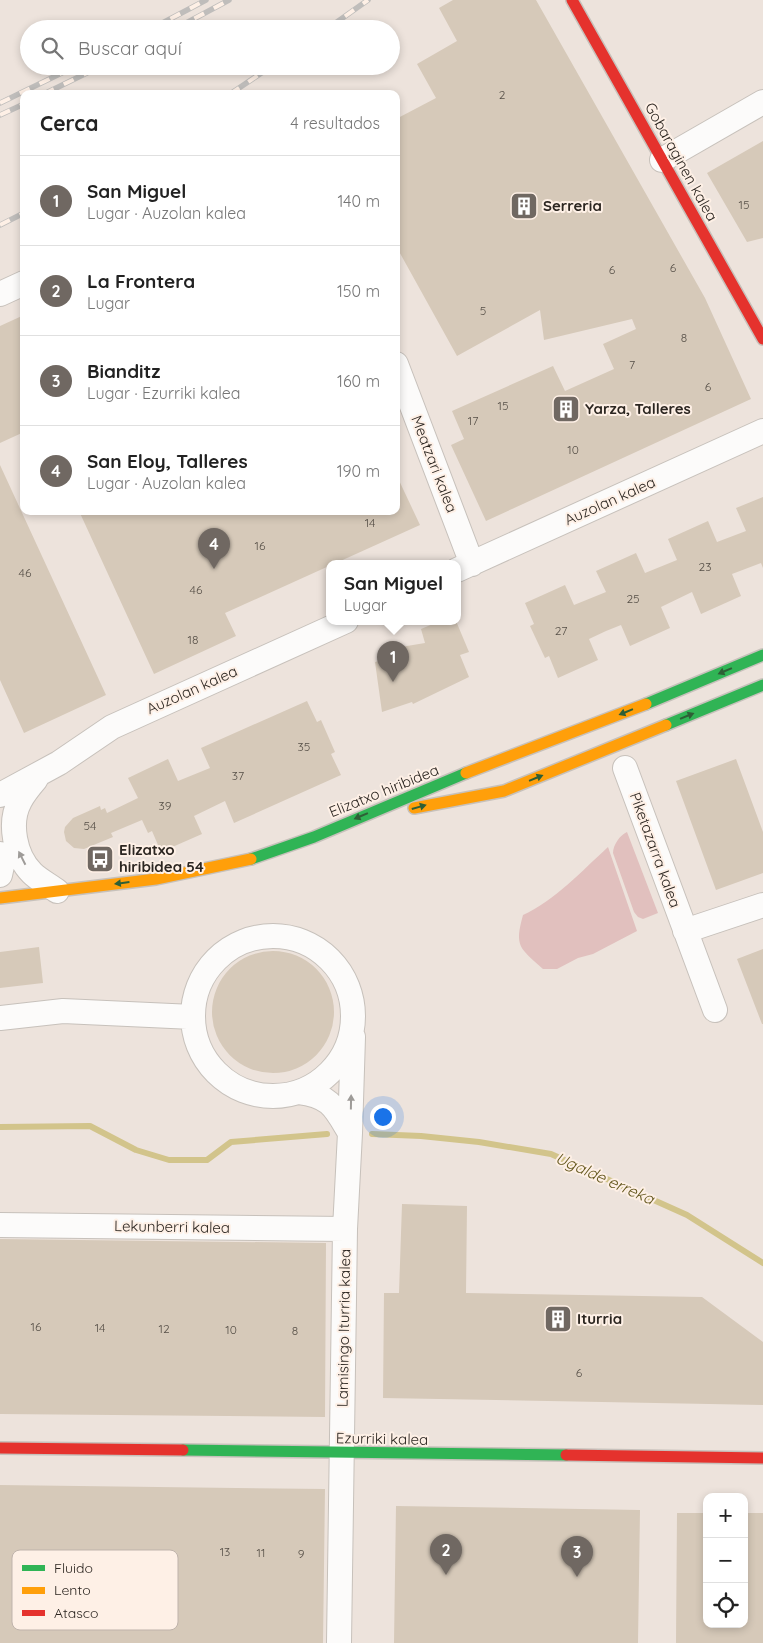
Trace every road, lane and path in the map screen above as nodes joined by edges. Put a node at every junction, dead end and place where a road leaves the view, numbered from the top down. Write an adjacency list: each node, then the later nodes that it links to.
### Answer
1 (575, 1): 3 (main road, Gobaraginen kalea)
2 (763, 102): 3 (street)
3 (662, 160): 6 (main road, Gobaraginen kalea)
4 (20, 285): 5 (street)
5 (0, 294)
6 (763, 339)
7 (400, 376): 9 (street, Meatzari kalea)
8 (763, 432): 9 (street, Auzolan kalea)
9 (464, 567)
10 (337, 625): 14 (street, Auzolan kalea)
11 (763, 655): 21 (main road, Elizatxo hiribidea, one-way to 21)
12 (763, 685): 18 (main road, Elizatxo hiribidea, one-way to 12)
13 (625, 768): 25 (street, Piketazarra kalea)
14 (44, 771): 15 (street, Auzolan kalea); 16 (street, Auzolan kalea)
15 (0, 797): 16 (street, Auzolan kalea)
16 (14, 821): 21 (street, Auzolan kalea, one-way to 16)
17 (0, 854): 19 (street)
18 (235, 874)
19 (0, 875)
20 (172, 888): 24 (main road)
21 (57, 891): 22 (main road, Elizatxo hiribidea)
22 (0, 898)
23 (763, 905): 25 (street)
24 (0, 909)
25 (685, 931): 26 (street, Piketazarra kalea)
26 (715, 1010)
27 (193, 1017): 28 (street); 29 (street); 30 (street)
28 (3, 1019)
29 (353, 1036): 30 (street); 31 (street, Lamisingo Iturria kalea, one-way to 29)
30 (299, 1092): 31 (street)
31 (350, 1133): 33 (street, Lamisingo Iturria kalea)
32 (0, 1225): 33 (street, Lekunberri kalea)
33 (345, 1229): 35 (street, Lamisingo Iturria kalea)
34 (0, 1448): 35 (main road, Ezurriki kalea)
35 (342, 1453): 36 (main road, Ezurriki kalea); 37 (street, Lamisingo Iturria kalea)
36 (763, 1458)
37 (339, 1643)

